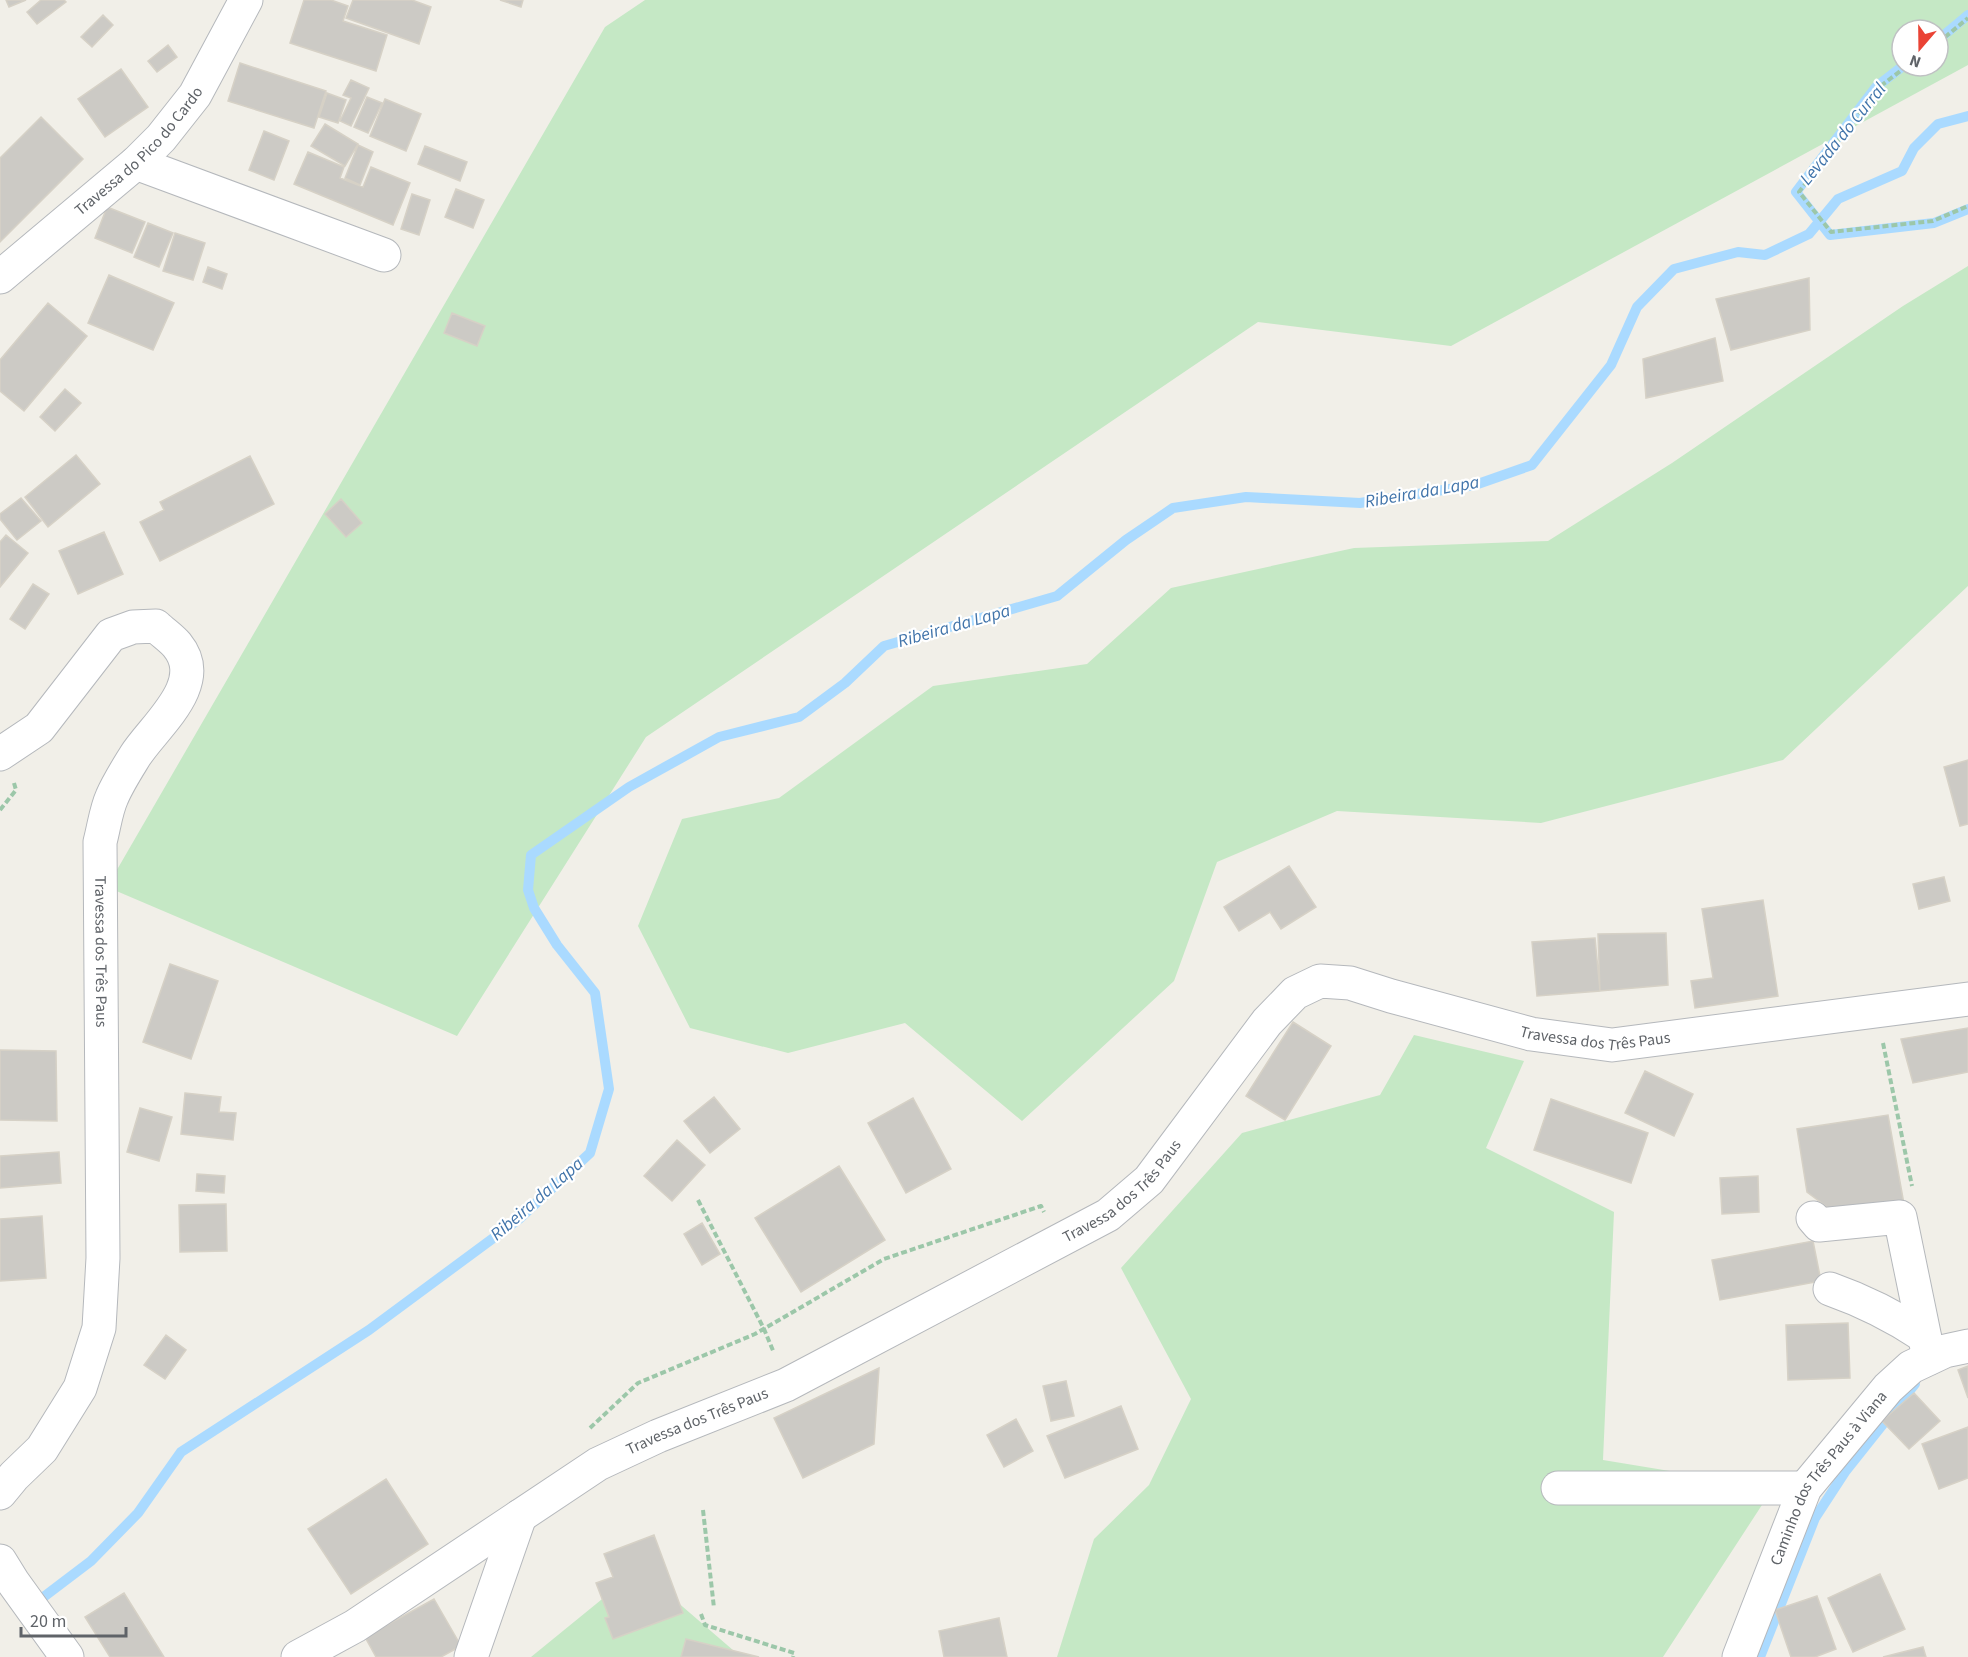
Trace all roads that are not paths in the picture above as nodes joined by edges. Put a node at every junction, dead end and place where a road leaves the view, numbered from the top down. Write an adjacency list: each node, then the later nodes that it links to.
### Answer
1 (246, 0): 2 (street, Travessa do Pico do Cardo)
2 (136, 163): 3 (street); 4 (street, Travessa do Pico do Cardo)
3 (384, 255)
4 (0, 277)
5 (0, 754): 13 (street, Travessa dos Três Paus)
6 (1968, 999): 14 (street, Travessa dos Três Paus)
7 (1813, 1218): 10 (street)
8 (1830, 1289): 10 (street)
9 (1968, 1346): 10 (street, Caminho dos Três Paus à Viana)
10 (1927, 1347): 12 (street, Caminho dos Três Paus à Viana)
11 (1558, 1488): 12 (street)
12 (1805, 1488): 19 (street, Caminho dos Três Paus à Viana)
13 (0, 1493)
14 (520, 1516): 17 (street, Travessa dos Três Paus); 18 (street)
15 (6, 1571): 16 (street)
16 (58, 1645)
17 (298, 1657)
18 (471, 1657)
19 (1740, 1657)

